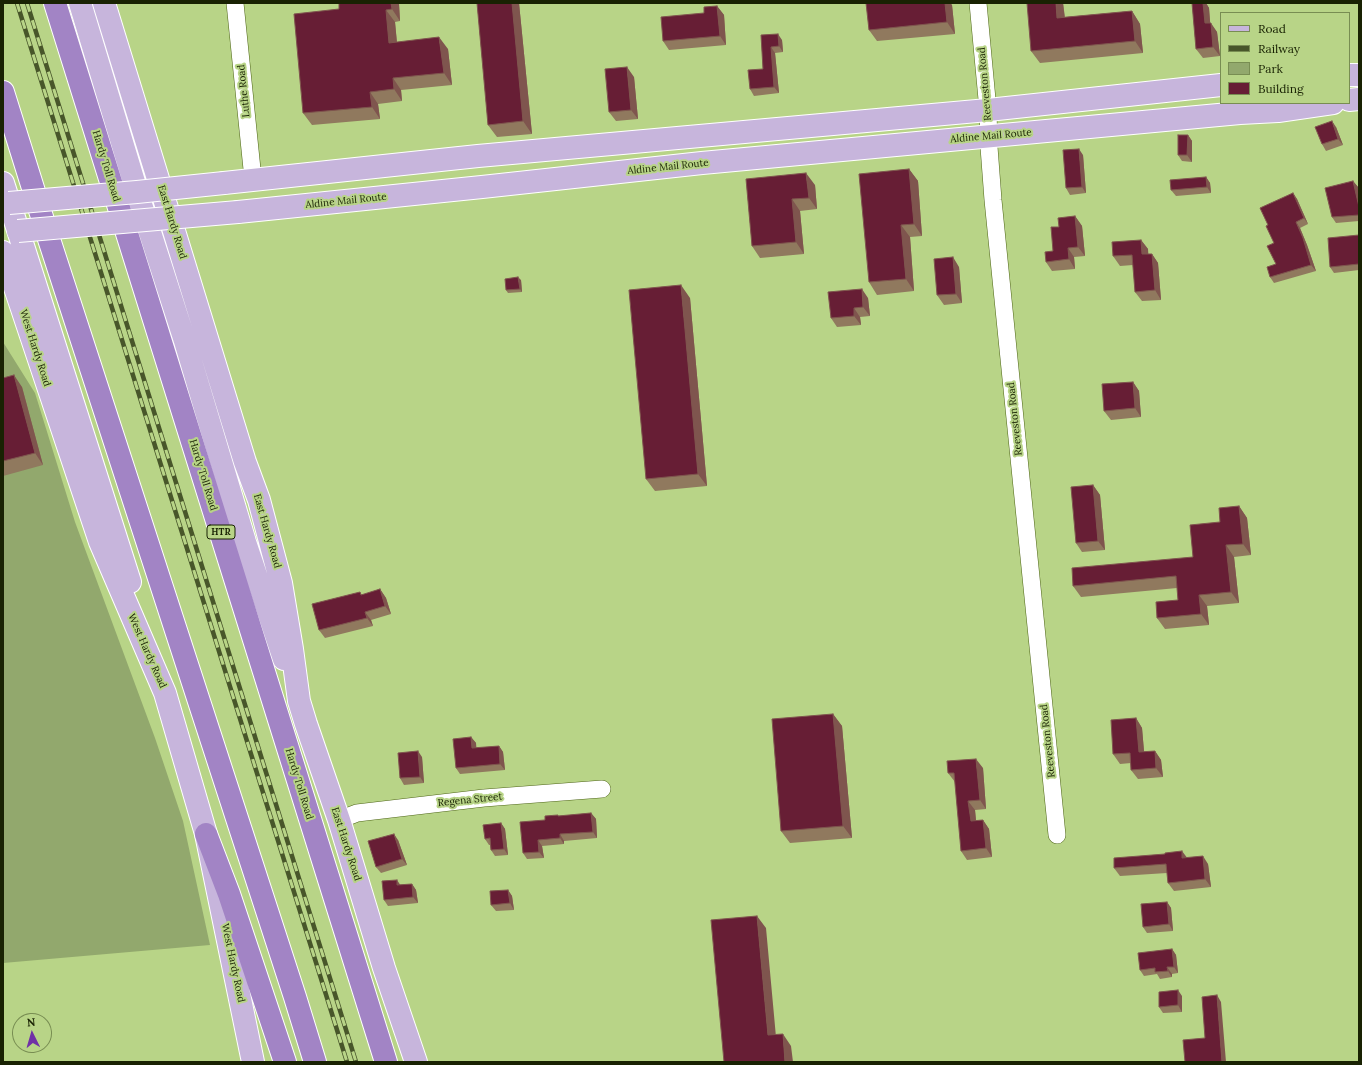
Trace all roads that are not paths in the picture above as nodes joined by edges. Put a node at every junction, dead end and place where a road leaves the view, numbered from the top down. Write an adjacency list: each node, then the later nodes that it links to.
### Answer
1 (55, 3): 31 (highway, Hardy Toll Road / HTR)
2 (80, 3): 17 (main road)
3 (104, 3): 23 (main road, East Hardy Road)
4 (235, 3): 15 (street, Luthe Road)
5 (978, 3): 10 (street, Reeveston Road)
6 (1220, 85): 10 (main road)
7 (3, 92): 30 (highway)
8 (1326, 104): 9 (main road, Aldine Mail Route)
9 (1239, 108): 12 (main road, Aldine Mail Route)
10 (988, 110): 11 (main road); 12 (street, Reeveston Road)
11 (700, 136): 13 (main road); 14 (main road)
12 (989, 136): 14 (main road, Aldine Mail Route); 27 (street, Reeveston Road)
13 (478, 156): 15 (main road); 16 (main road)
14 (702, 163): 16 (main road, Aldine Mail Route)
15 (253, 179): 17 (main road, bridge)
16 (482, 187): 19 (main road, Aldine Mail Route, bridge)
17 (137, 192): 18 (main road, bridge); 19 (main road)
18 (5, 197): 20 (main road)
19 (146, 220): 20 (main road, Aldine Mail Route, bridge); 23 (main road)
20 (10, 231): 22 (main road)
21 (3, 252): 22 (main road, West Hardy Road)
22 (165, 693): 26 (main road, West Hardy Road)
23 (299, 701): 25 (main road, East Hardy Road)
24 (602, 789): 25 (street, Regena Street)
25 (339, 820): 32 (main road, East Hardy Road)
26 (206, 834): 28 (main road, West Hardy Road); 29 (highway)
27 (1057, 835)
28 (253, 1062)
29 (285, 1062)
30 (315, 1062)
31 (386, 1062)
32 (416, 1062)

